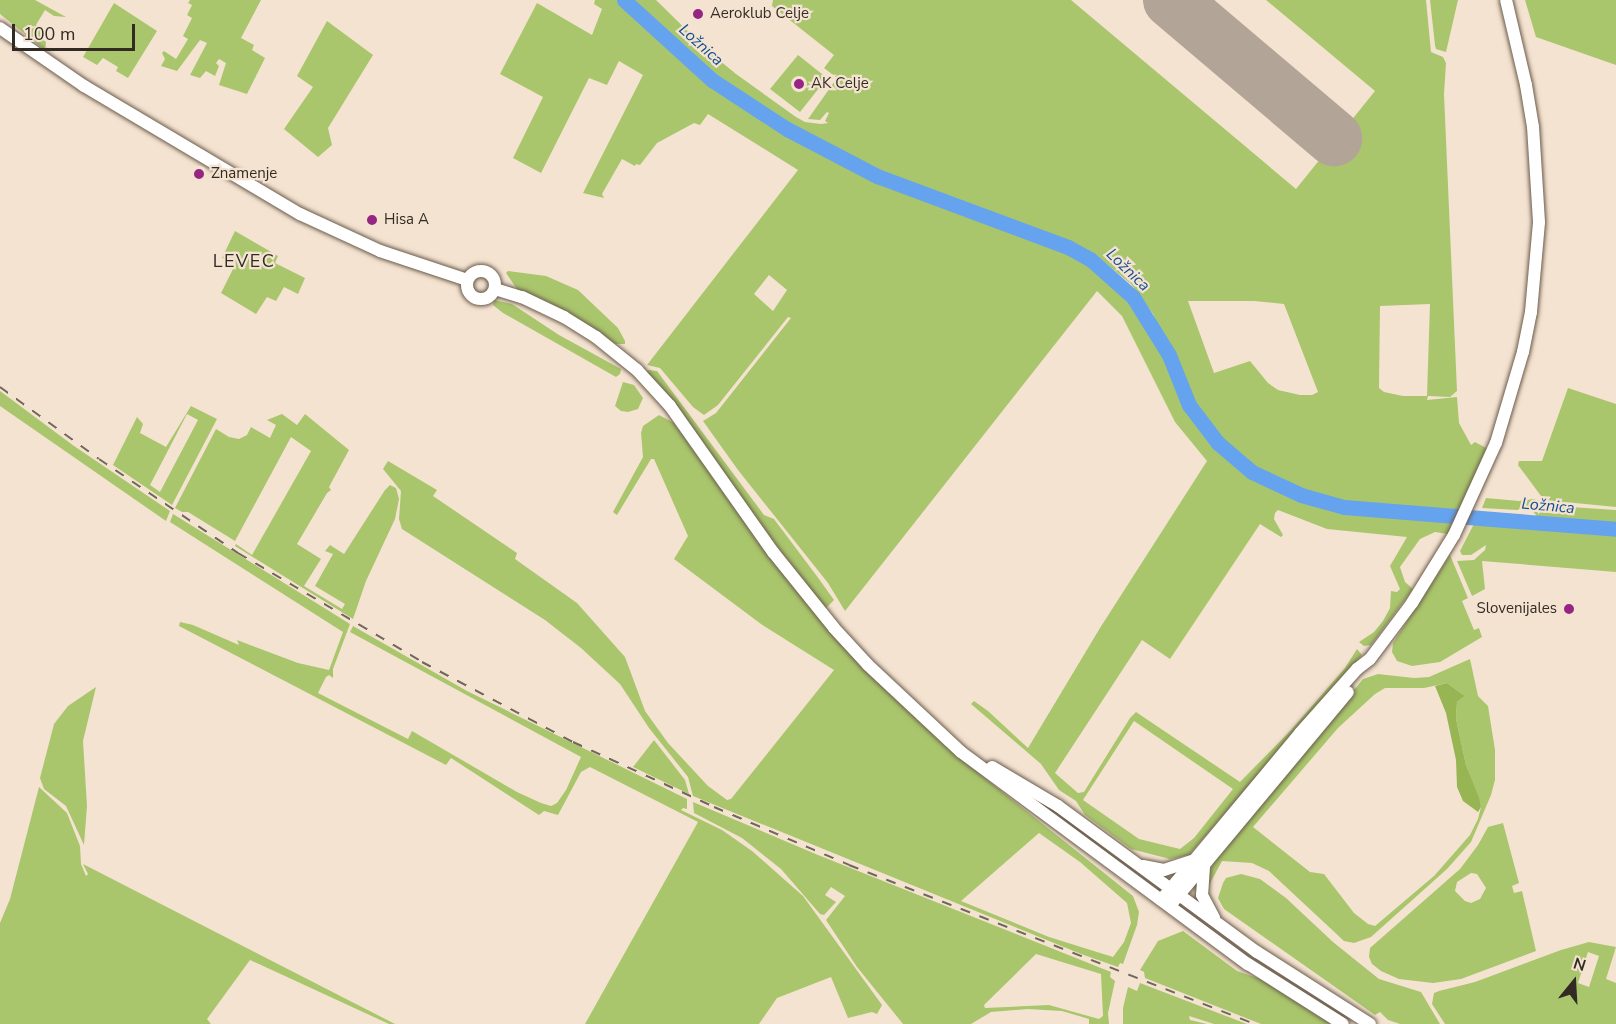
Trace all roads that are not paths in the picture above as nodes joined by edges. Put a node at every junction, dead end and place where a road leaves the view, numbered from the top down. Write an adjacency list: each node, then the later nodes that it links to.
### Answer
1 (1506, 0): 7 (main road)
2 (0, 28): 3 (main road)
3 (467, 280): 4 (main road); 4 (main road)
4 (495, 289): 5 (main road)
5 (951, 741): 6 (main road); 9 (main road)
6 (1133, 862): 7 (main road); 8 (main road)
7 (1200, 862): 8 (main road); 10 (main road)
8 (1174, 893): 9 (main road); 10 (main road)
9 (1165, 903): 11 (main road)
10 (1218, 924): 12 (main road)
11 (1343, 1024)
12 (1370, 1024)

